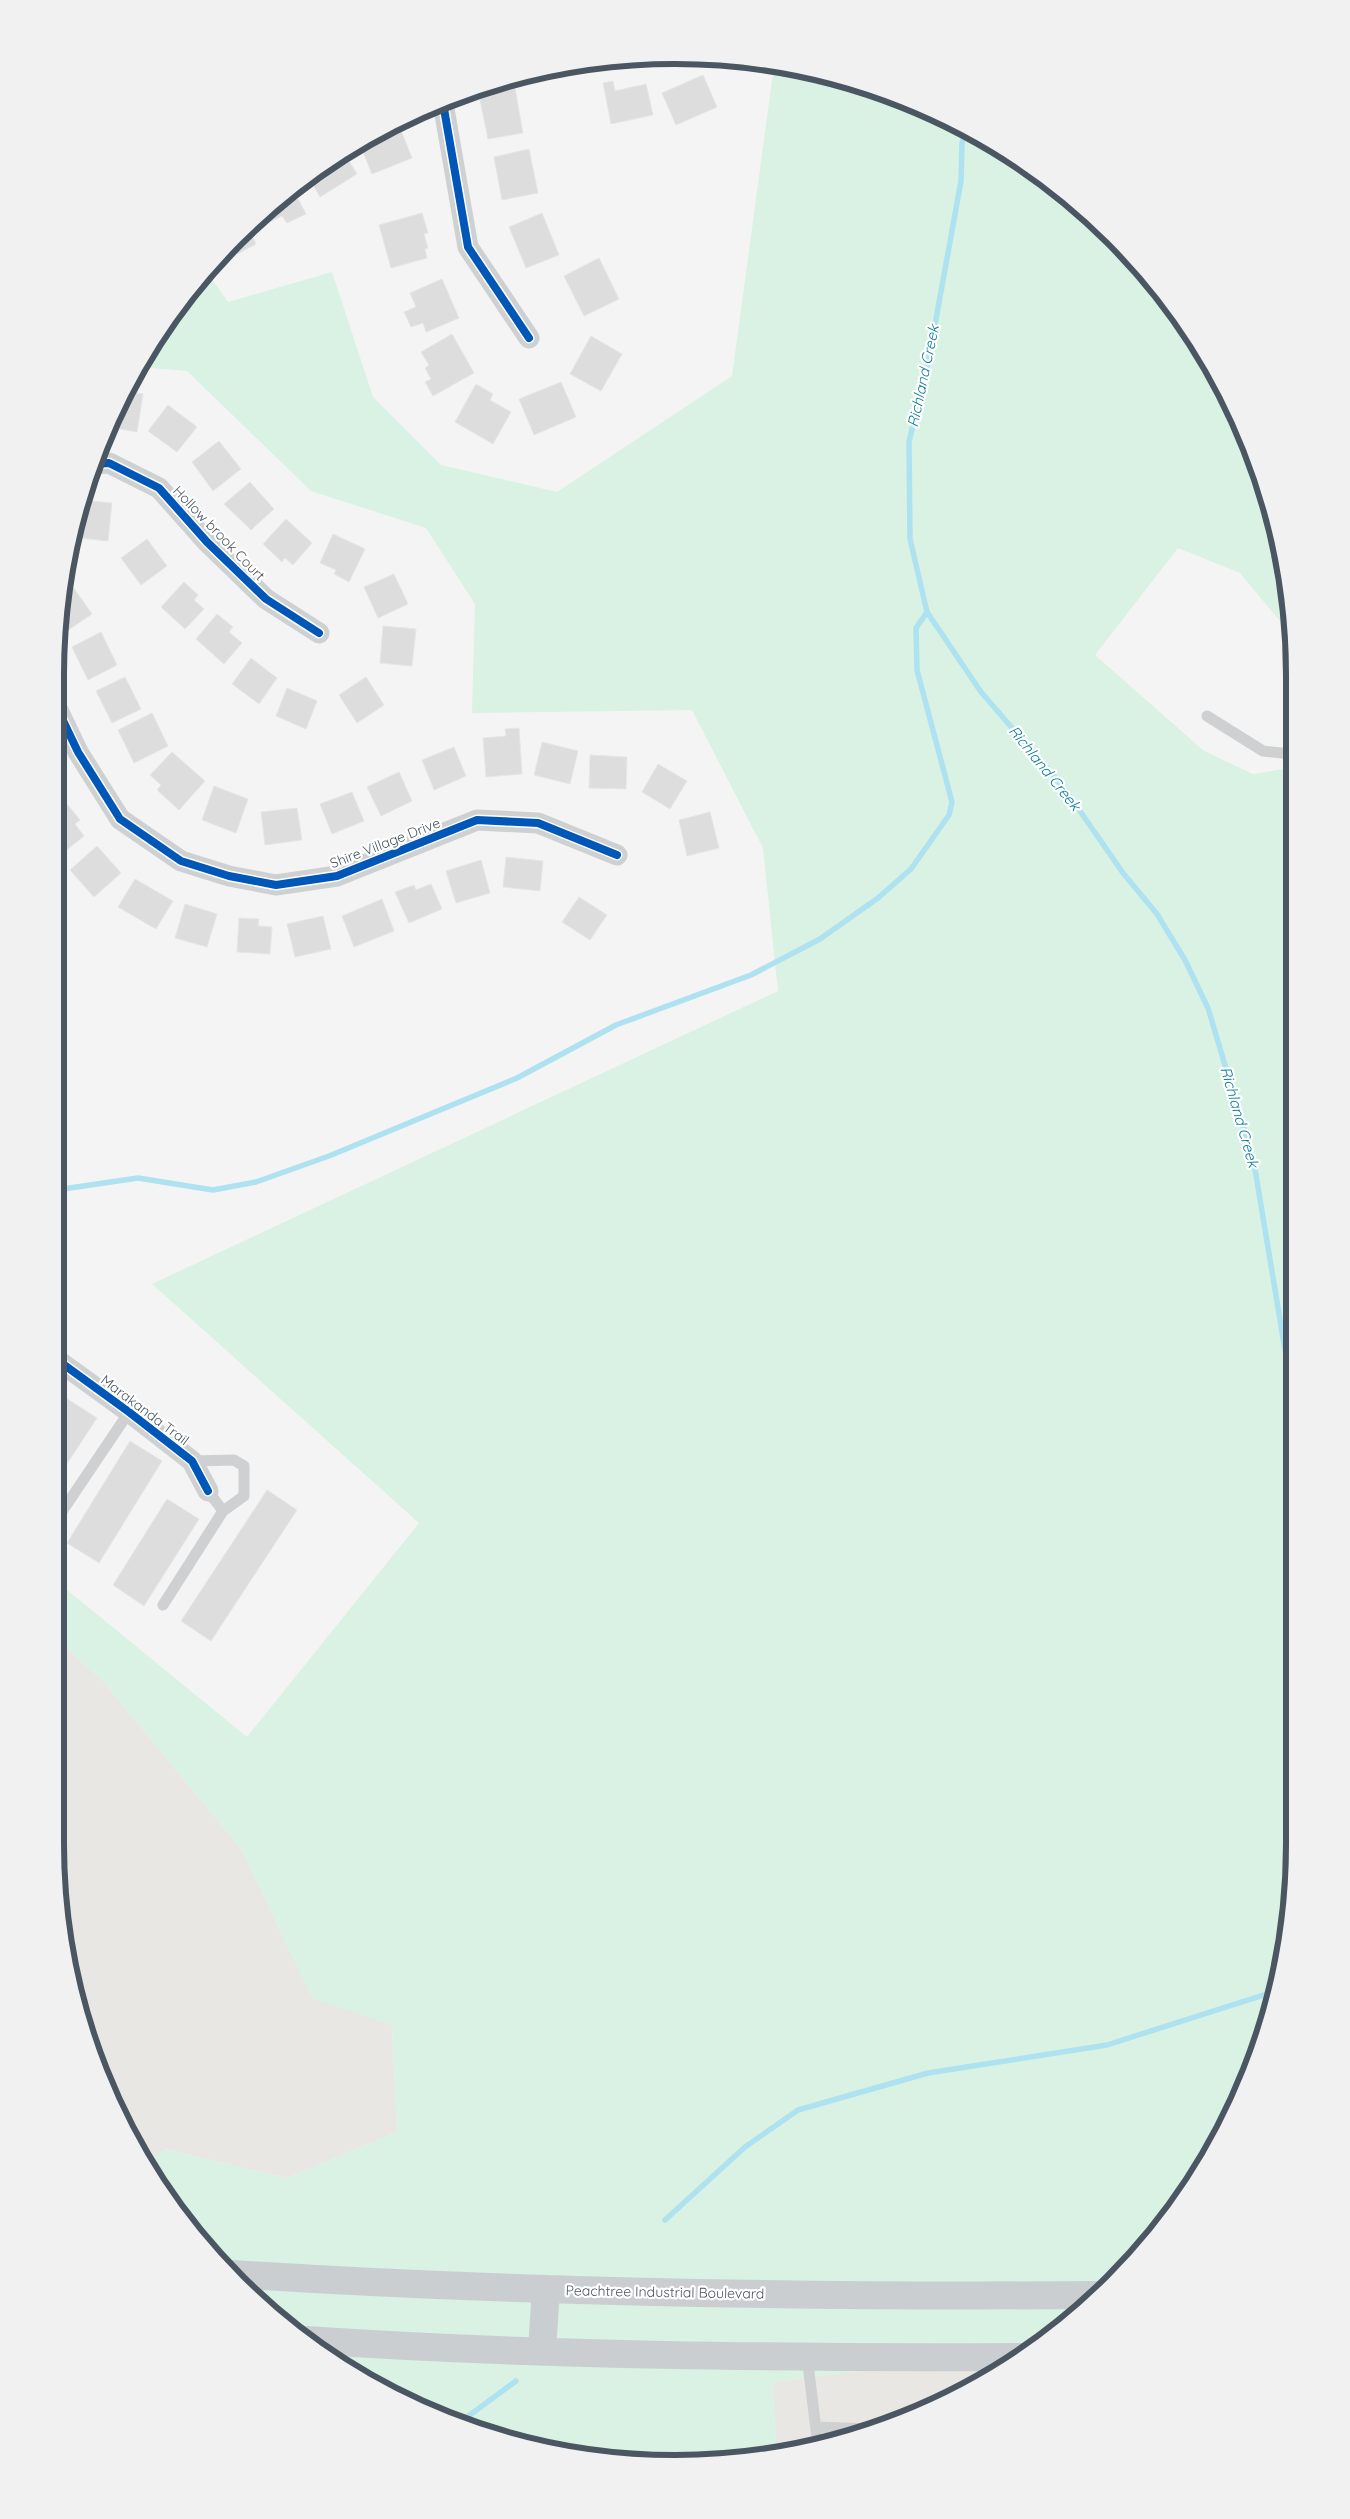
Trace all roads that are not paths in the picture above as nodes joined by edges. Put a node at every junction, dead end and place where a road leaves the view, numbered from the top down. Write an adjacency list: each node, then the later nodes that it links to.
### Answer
1 (444, 109): 2 (street)
2 (529, 338)
3 (102, 464): 4 (street, Hollow brook Court)
4 (319, 633)
5 (1207, 716): 7 (lane)
6 (64, 723): 8 (street, Shire Village Drive)
7 (1286, 753)
8 (617, 855)
9 (64, 1365): 10 (street, Marakanda Trail)
10 (129, 1412): 11 (street, Marakanda Trail); 13 (lane)
11 (192, 1461): 12 (street, Marakanda Trail); 14 (lane)
12 (208, 1492): 14 (lane)
13 (64, 1509)
14 (223, 1511): 15 (lane)
15 (163, 1605)
16 (242, 2275): 17 (main road, Peachtree Industrial Boulevard)
17 (546, 2289): 18 (main road, Peachtree Industrial Boulevard); 20 (main road)
18 (1087, 2295)
19 (320, 2341): 20 (main road)
20 (542, 2350): 21 (main road)
21 (807, 2356): 22 (main road); 23 (lane)
22 (1007, 2357)
23 (816, 2427): 24 (lane); 25 (lane)
24 (851, 2429)
25 (817, 2438)

